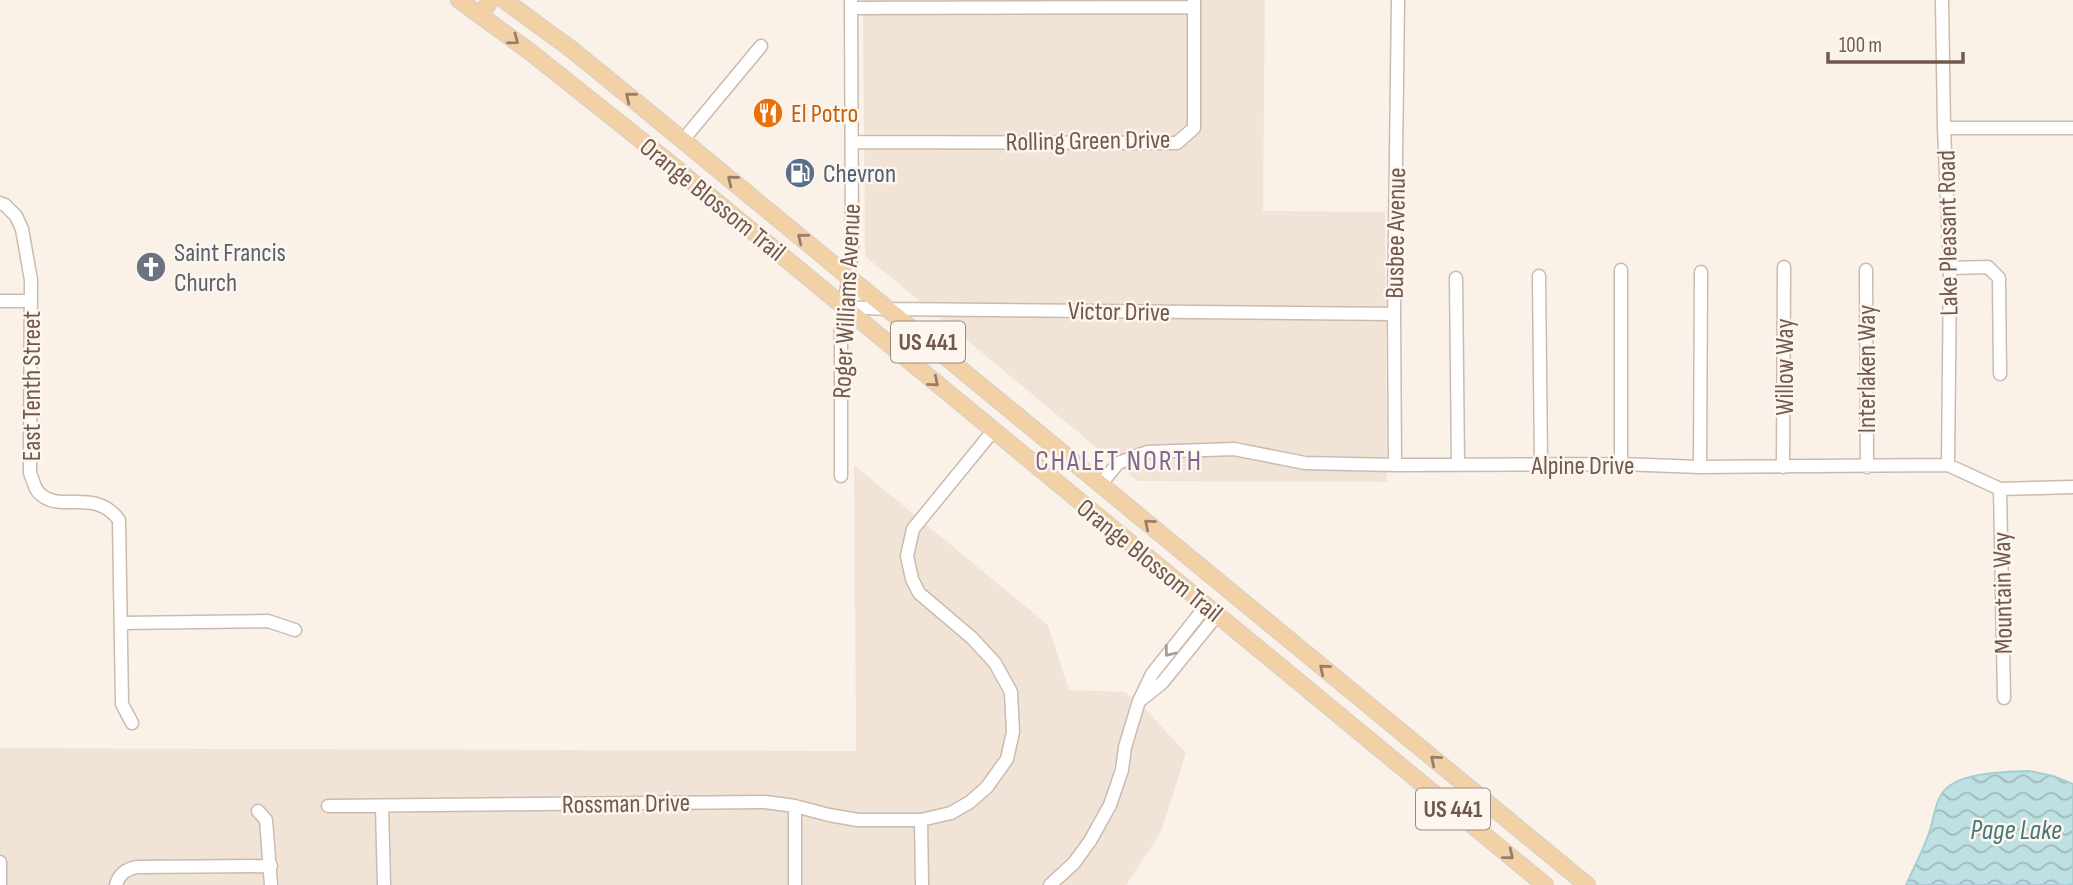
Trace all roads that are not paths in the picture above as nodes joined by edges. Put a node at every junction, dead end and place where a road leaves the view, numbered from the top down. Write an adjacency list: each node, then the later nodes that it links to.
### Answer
1 (459, 0): 8 (main road, Orange Blossom Trail / US 441)
2 (491, 0): 8 (main road)
3 (505, 0): 12 (main road, Orange Blossom Trail / US 441, one-way to 3)
4 (1398, 0): 28 (street, Busbee Avenue)
5 (1942, 0): 10 (street, Lake Pleasant Road)
6 (1194, 3): 7 (street); 13 (street, Rolling Green Drive)
7 (851, 4): 13 (street, Roger Williams Avenue)
8 (480, 15): 14 (main road, Orange Blossom Trail / US 441, one-way to 14)
9 (761, 46): 12 (street)
10 (1944, 128): 11 (street); 17 (street, Lake Pleasant Road)
11 (2073, 128)
12 (683, 140): 14 (main road); 21 (main road, Orange Blossom Trail / US 441, one-way to 12)
13 (852, 142): 21 (street, Roger Williams Avenue)
14 (666, 160): 26 (main road, Orange Blossom Trail / US 441)
15 (0, 204): 25 (street, East Tenth Street)
16 (1784, 267): 38 (street, Willow Way)
17 (1950, 268): 29 (street); 35 (street, Lake Pleasant Road)
18 (1621, 270): 33 (street)
19 (1866, 271): 39 (street, Interlaken Way)
20 (1701, 272): 37 (street)
21 (848, 276): 26 (street, Roger Williams Avenue); 27 (main road, Orange Blossom Trail / US 441)
22 (1539, 276): 32 (street)
23 (1456, 278): 34 (street)
24 (0, 301): 25 (street)
25 (31, 301): 45 (street, East Tenth Street)
26 (844, 307): 27 (street, Victor Drive); 30 (main road, Orange Blossom Trail / US 441, one-way to 30); 40 (street, Roger Williams Avenue)
27 (888, 309): 28 (street, Victor Drive); 31 (main road, Orange Blossom Trail / US 441)
28 (1394, 314): 36 (street, Busbee Avenue)
29 (2000, 374)
30 (993, 431): 31 (main road); 44 (main road, Orange Blossom Trail / US 441); 55 (street, Rossman Drive)
31 (1041, 435): 41 (main road, Orange Blossom Trail / US 441)
32 (1541, 464): 33 (street, Alpine Drive); 34 (street, Alpine Drive)
33 (1621, 464): 37 (street, Alpine Drive)
34 (1458, 465): 36 (street, Alpine Drive)
35 (1948, 465): 39 (street, Alpine Drive); 43 (street, Alpine Drive)
36 (1395, 466): 41 (street, Alpine Drive)
37 (1700, 467): 38 (street, Alpine Drive)
38 (1783, 467): 39 (street, Alpine Drive)
39 (1867, 467)
40 (841, 476)
41 (1101, 484): 49 (main road, Orange Blossom Trail / US 441, one-way to 41)
42 (2073, 487): 43 (street, Alpine Drive)
43 (2000, 489): 47 (street, Mountain Way)
44 (1212, 610): 50 (main road, Orange Blossom Trail / US 441); 64 (street)
45 (122, 623): 46 (street); 48 (street, East Tenth Street)
46 (295, 630)
47 (2004, 698)
48 (132, 723)
49 (1409, 739): 50 (main road); 66 (main road, Orange Blossom Trail / US 441, one-way to 49)
50 (1392, 759): 65 (main road, Orange Blossom Trail / US 441, one-way to 65)
51 (328, 806): 52 (street, Rossman Drive)
52 (382, 806): 53 (street, Rossman Drive); 61 (street)
53 (795, 806): 55 (street, Rossman Drive); 62 (street)
54 (258, 811): 57 (street)
55 (921, 820): 63 (street)
56 (0, 862): 58 (street)
57 (271, 866): 59 (street); 60 (street)
58 (0, 885)
59 (116, 885)
60 (271, 885)
61 (384, 885)
62 (795, 885)
63 (922, 885)
64 (1050, 885)
65 (1545, 885)
66 (1587, 885)

